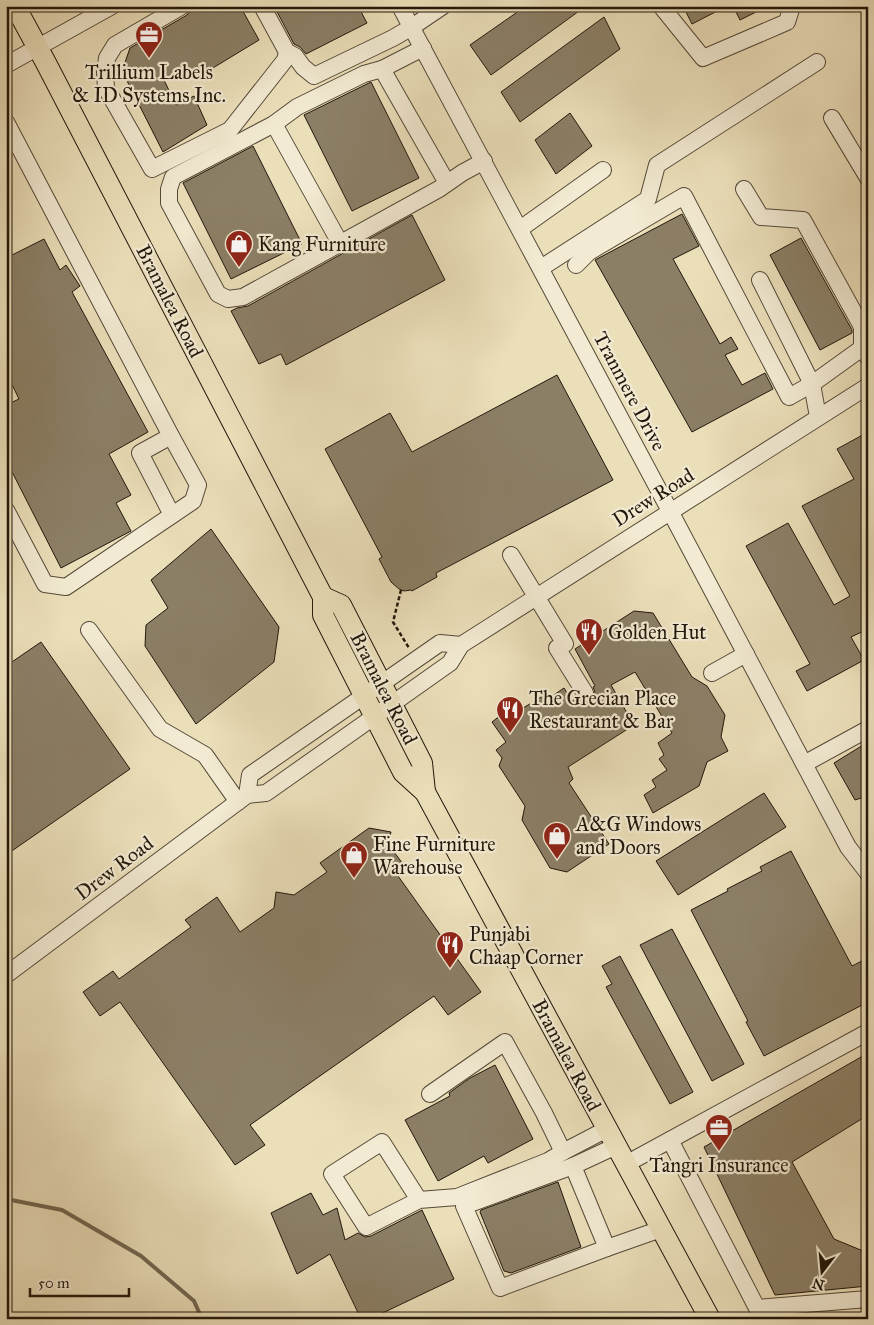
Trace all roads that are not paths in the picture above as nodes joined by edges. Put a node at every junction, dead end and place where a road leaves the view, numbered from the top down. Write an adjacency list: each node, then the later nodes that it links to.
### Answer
1 (15, 6): 10 (main road, Bramalea Road)
2 (112, 6): 10 (street)
3 (182, 6): 12 (street)
4 (262, 6): 12 (street)
5 (400, 6): 9 (street, Tranmere Drive)
6 (443, 6): 9 (street)
7 (661, 6): 8 (street)
8 (792, 6)
9 (412, 28): 11 (street, Tranmere Drive); 12 (street)
10 (37, 47): 14 (street); 38 (main road, Bramalea Road)
11 (423, 48): 15 (street); 19 (street, Tranmere Drive)
12 (286, 52)
13 (816, 62): 27 (street)
14 (6, 65)
15 (382, 68): 18 (street); 22 (street)
16 (832, 118): 21 (street)
17 (6, 122): 33 (street)
18 (274, 124): 25 (street); 25 (street)
19 (484, 161): 22 (street); 24 (street, Tranmere Drive)
20 (603, 170): 24 (street)
21 (868, 178)
22 (447, 183): 25 (street)
23 (744, 189): 29 (street)
24 (520, 228): 27 (street, Tranmere Drive)
25 (340, 243)
26 (576, 265): 30 (street)
27 (541, 268): 35 (street, Tranmere Drive)
28 (760, 280): 30 (street)
29 (865, 353): 30 (street)
30 (812, 384): 32 (street)
31 (868, 386): 32 (street, Drew Road)
32 (818, 417): 35 (street, Drew Road)
33 (171, 436): 36 (street); 36 (street)
34 (6, 510): 36 (street)
35 (670, 511): 39 (street, Drew Road); 42 (street, Tranmere Drive)
36 (172, 515)
37 (510, 555): 39 (street)
38 (324, 597): 44 (main road, Bramalea Road); 46 (main road, Bramalea Road)
39 (536, 597): 41 (street, Drew Road); 45 (street)
40 (89, 630): 52 (street)
41 (461, 645): 44 (street); 47 (street, Drew Road)
42 (746, 654): 43 (street); 50 (street, Tranmere Drive)
43 (712, 673)
44 (381, 684): 46 (street); 47 (main road, Bramalea Road)
45 (585, 693)
46 (364, 696): 48 (main road, Bramalea Road); 52 (street)
47 (392, 703): 48 (street, Drew Road); 51 (main road, Bramalea Road)
48 (374, 716): 51 (main road, Bramalea Road); 52 (street, Drew Road)
49 (868, 729): 50 (street)
50 (804, 764): 53 (street, Tranmere Drive)
51 (425, 792): 57 (main road, Bramalea Road)
52 (242, 799): 54 (street, Drew Road)
53 (868, 873)
54 (6, 975)
55 (868, 1032): 58 (street)
56 (430, 1094): 59 (street)
57 (612, 1137): 59 (street); 60 (main road, Bramalea Road); 61 (street)
58 (670, 1140): 60 (street); 65 (street)
59 (563, 1152): 62 (street)
60 (626, 1164): 63 (main road, Bramalea Road)
61 (573, 1166): 64 (street); 64 (street)
62 (418, 1200): 62 (street)
63 (661, 1229): 64 (street); 66 (main road, Bramalea Road)
64 (608, 1248)
65 (868, 1299)
66 (710, 1319)

